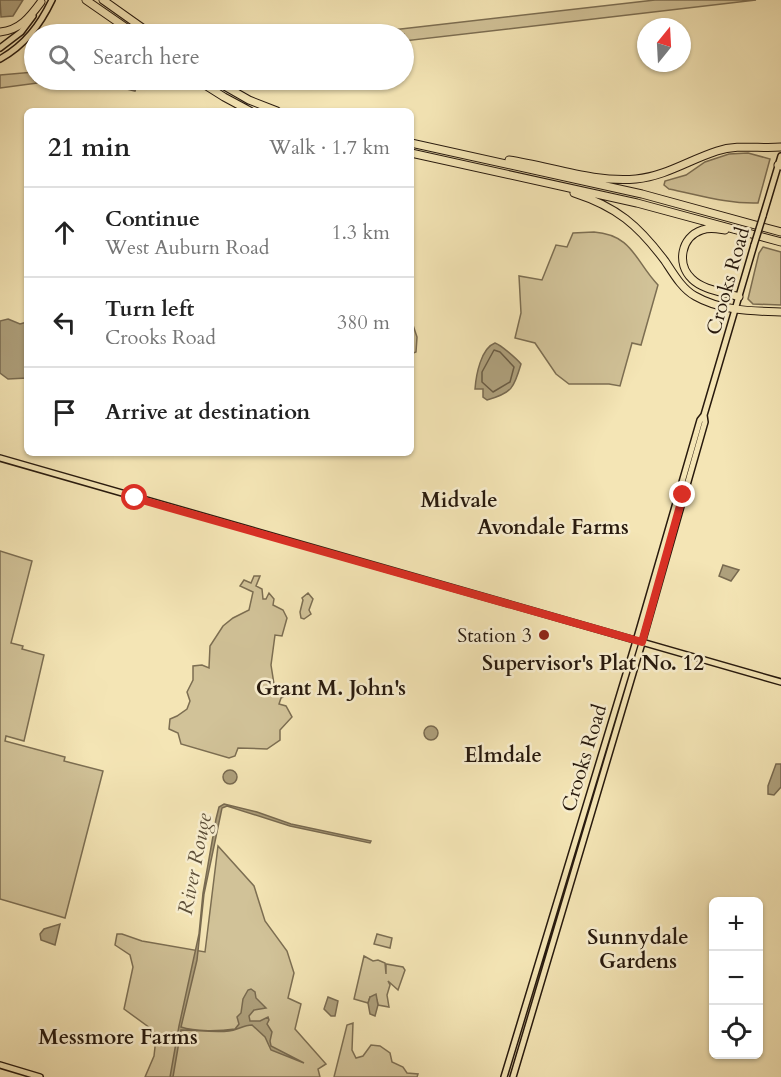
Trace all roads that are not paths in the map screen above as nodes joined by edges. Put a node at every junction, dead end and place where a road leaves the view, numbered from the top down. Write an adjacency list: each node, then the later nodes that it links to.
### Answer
1 (52, 0): 6 (main road)
2 (86, 0): 7 (highway)
3 (103, 0): 8 (highway)
4 (41, 1): 5 (main road); 10 (highway)
5 (27, 24)
6 (37, 24)
7 (121, 24)
8 (137, 24)
9 (24, 28): 12 (main road)
10 (0, 32)
11 (24, 40): 13 (main road)
12 (0, 48)
13 (0, 58)
14 (213, 90): 16 (highway)
15 (232, 90): 17 (highway)
16 (244, 108)
17 (269, 108)
18 (414, 144): 20 (highway)
19 (781, 147): 20 (highway)
20 (439, 149): 25 (highway)
21 (414, 154): 24 (highway)
22 (781, 156): 23 (main road, Crooks Road)
23 (780, 165): 28 (main road, Crooks Road, bridge)
24 (540, 182): 26 (highway); 29 (highway)
25 (781, 230)
26 (764, 237): 27 (highway); 28 (highway)
27 (781, 242)
28 (739, 297): 29 (main road, Crooks Road)
29 (736, 310): 30 (highway); 31 (main road, Crooks Road)
30 (781, 312)
31 (704, 415): 32 (main road, Crooks Road); 34 (main road, Crooks Road)
32 (690, 451): 34 (main road); 35 (main road, Crooks Road)
33 (0, 458): 43 (main road)
34 (694, 459): 36 (main road, Crooks Road)
35 (679, 487): 36 (main road); 37 (main road, Crooks Road)
36 (683, 495): 38 (main road, Crooks Road)
37 (672, 511): 38 (main road); 39 (main road, Crooks Road)
38 (677, 517): 40 (main road, Crooks Road)
39 (656, 569): 40 (main road); 41 (main road, Crooks Road)
40 (661, 576): 42 (main road, Crooks Road)
41 (640, 625): 42 (main road); 43 (main road, Crooks Road)
42 (646, 630): 43 (main road, Crooks Road)
43 (639, 642): 44 (main road, Crooks Road); 45 (main road, Crooks Road); 46 (main road)
44 (632, 653): 45 (main road); 47 (main road, Crooks Road)
45 (638, 658): 48 (main road, Crooks Road)
46 (781, 682)
47 (618, 699): 48 (main road); 49 (main road, Crooks Road)
48 (623, 705): 50 (main road, Crooks Road)
49 (610, 724): 50 (main road); 51 (main road, Crooks Road)
50 (616, 729): 52 (main road, Crooks Road)
51 (580, 820): 52 (main road); 53 (main road, Crooks Road)
52 (586, 826): 54 (main road, Crooks Road)
53 (570, 856): 54 (main road); 55 (main road, Crooks Road)
54 (576, 862): 56 (main road, Crooks Road)
55 (545, 942): 56 (main road); 57 (main road, Crooks Road)
56 (550, 948): 58 (main road, Crooks Road)
57 (532, 984): 58 (main road); 61 (main road, Crooks Road)
58 (537, 992): 62 (main road, Crooks Road)
59 (0, 1065): 60 (main road)
60 (40, 1077)
61 (504, 1077)
62 (513, 1077)

